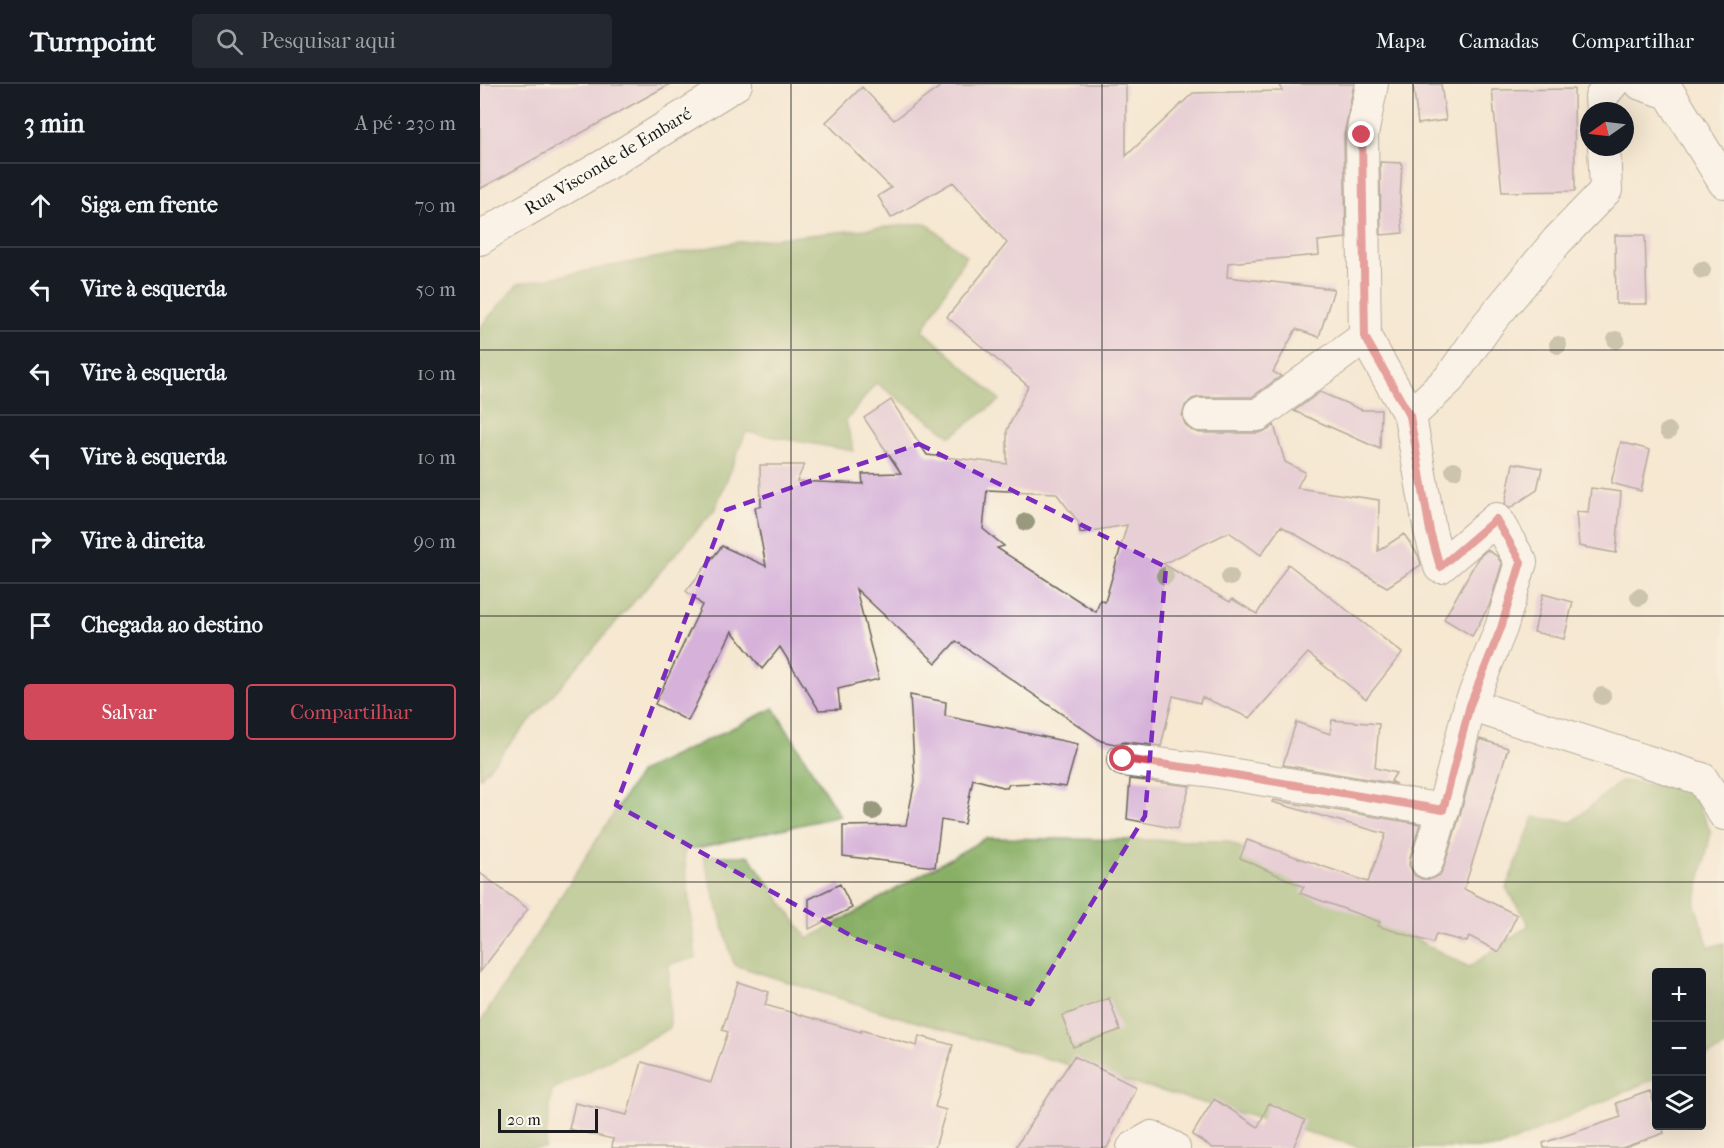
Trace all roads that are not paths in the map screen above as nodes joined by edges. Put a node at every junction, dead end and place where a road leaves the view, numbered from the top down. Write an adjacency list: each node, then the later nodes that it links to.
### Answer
1 (736, 84): 8 (street, Rua Visconde de Embaré)
2 (1372, 84): 9 (street)
3 (1612, 84): 5 (street)
4 (1641, 84): 7 (street)
5 (1601, 102)
6 (1604, 156): 11 (street)
7 (1724, 182)
8 (480, 239)
9 (1365, 337): 10 (street); 11 (street)
10 (1200, 416)
11 (1410, 416): 12 (street)
12 (1470, 705): 14 (street); 15 (street)
13 (1123, 759): 14 (street)
14 (1443, 810): 16 (street)
15 (1724, 814)
16 (1427, 862)
17 (1133, 1148): 18 (street)
18 (1174, 1148)

